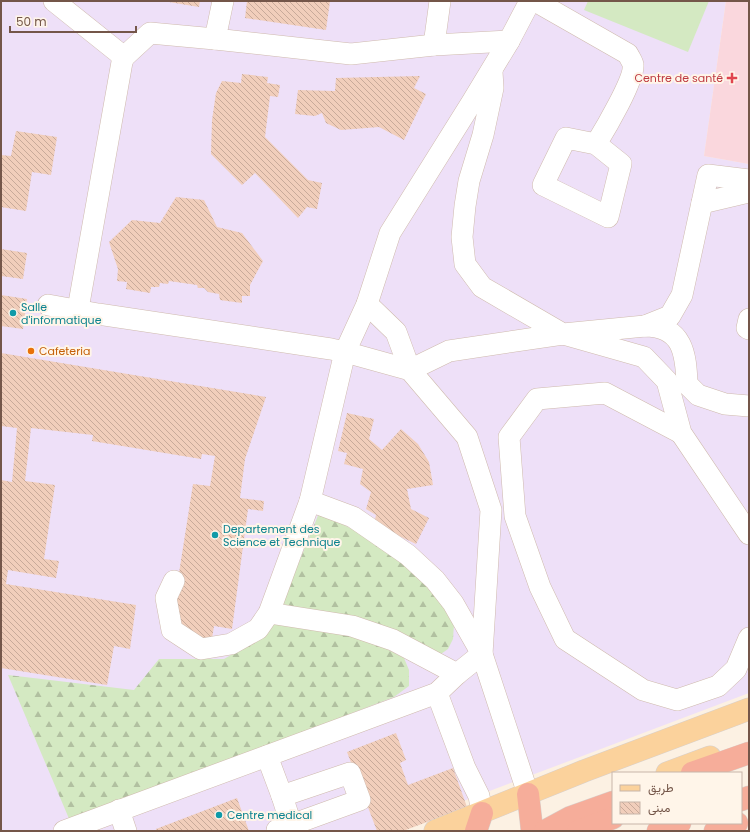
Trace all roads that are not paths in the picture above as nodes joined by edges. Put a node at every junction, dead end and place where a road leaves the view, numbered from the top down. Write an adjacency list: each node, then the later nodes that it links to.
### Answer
1 (54, 1): 9 (lane)
2 (222, 1): 6 (lane)
3 (440, 1): 8 (lane)
4 (530, 1): 7 (lane)
5 (535, 1): 11 (lane)
6 (215, 39): 8 (lane); 9 (lane)
7 (509, 41): 8 (lane); 10 (lane)
8 (434, 45)
9 (124, 57): 17 (lane)
10 (492, 67): 15 (lane); 21 (lane)
11 (596, 144)
12 (749, 180): 14 (lane)
13 (749, 192): 14 (lane)
14 (702, 203): 19 (lane)
15 (367, 304): 22 (lane); 23 (lane)
16 (48, 305): 17 (lane)
17 (78, 309): 22 (lane)
18 (749, 319): 20 (lane)
19 (645, 326): 21 (lane); 24 (lane)
20 (749, 329)
21 (563, 334): 23 (lane); 25 (lane)
22 (346, 352): 23 (lane); 26 (lane)
23 (410, 370): 31 (lane)
24 (749, 406)
25 (681, 433): 27 (lane); 30 (lane)
26 (310, 501): 29 (lane); 31 (lane)
27 (749, 534)
28 (174, 581): 29 (lane)
29 (269, 613): 32 (lane)
30 (749, 638)
31 (482, 654): 32 (lane); 41 (lane)
32 (457, 674): 33 (lane)
33 (438, 693): 37 (lane); 48 (lane)
34 (749, 709): 41 (main road)
35 (749, 743): 38 (main road)
36 (749, 752): 39 (highway)
37 (267, 756): 42 (lane); 44 (lane)
38 (670, 772)
39 (695, 772)
40 (612, 792): 53 (main road)
41 (528, 794): 48 (main road); 53 (highway)
42 (282, 796): 49 (lane); 49 (lane)
43 (612, 802): 53 (highway)
44 (119, 810): 50 (lane); 51 (lane)
45 (612, 818): 54 (highway)
46 (677, 824): 55 (highway)
47 (734, 824): 56 (highway)
48 (481, 825): 52 (main road)
49 (284, 827)
50 (64, 831)
51 (126, 831)
52 (435, 831)
53 (534, 831)
54 (578, 831)
55 (658, 831)
56 (715, 831)

